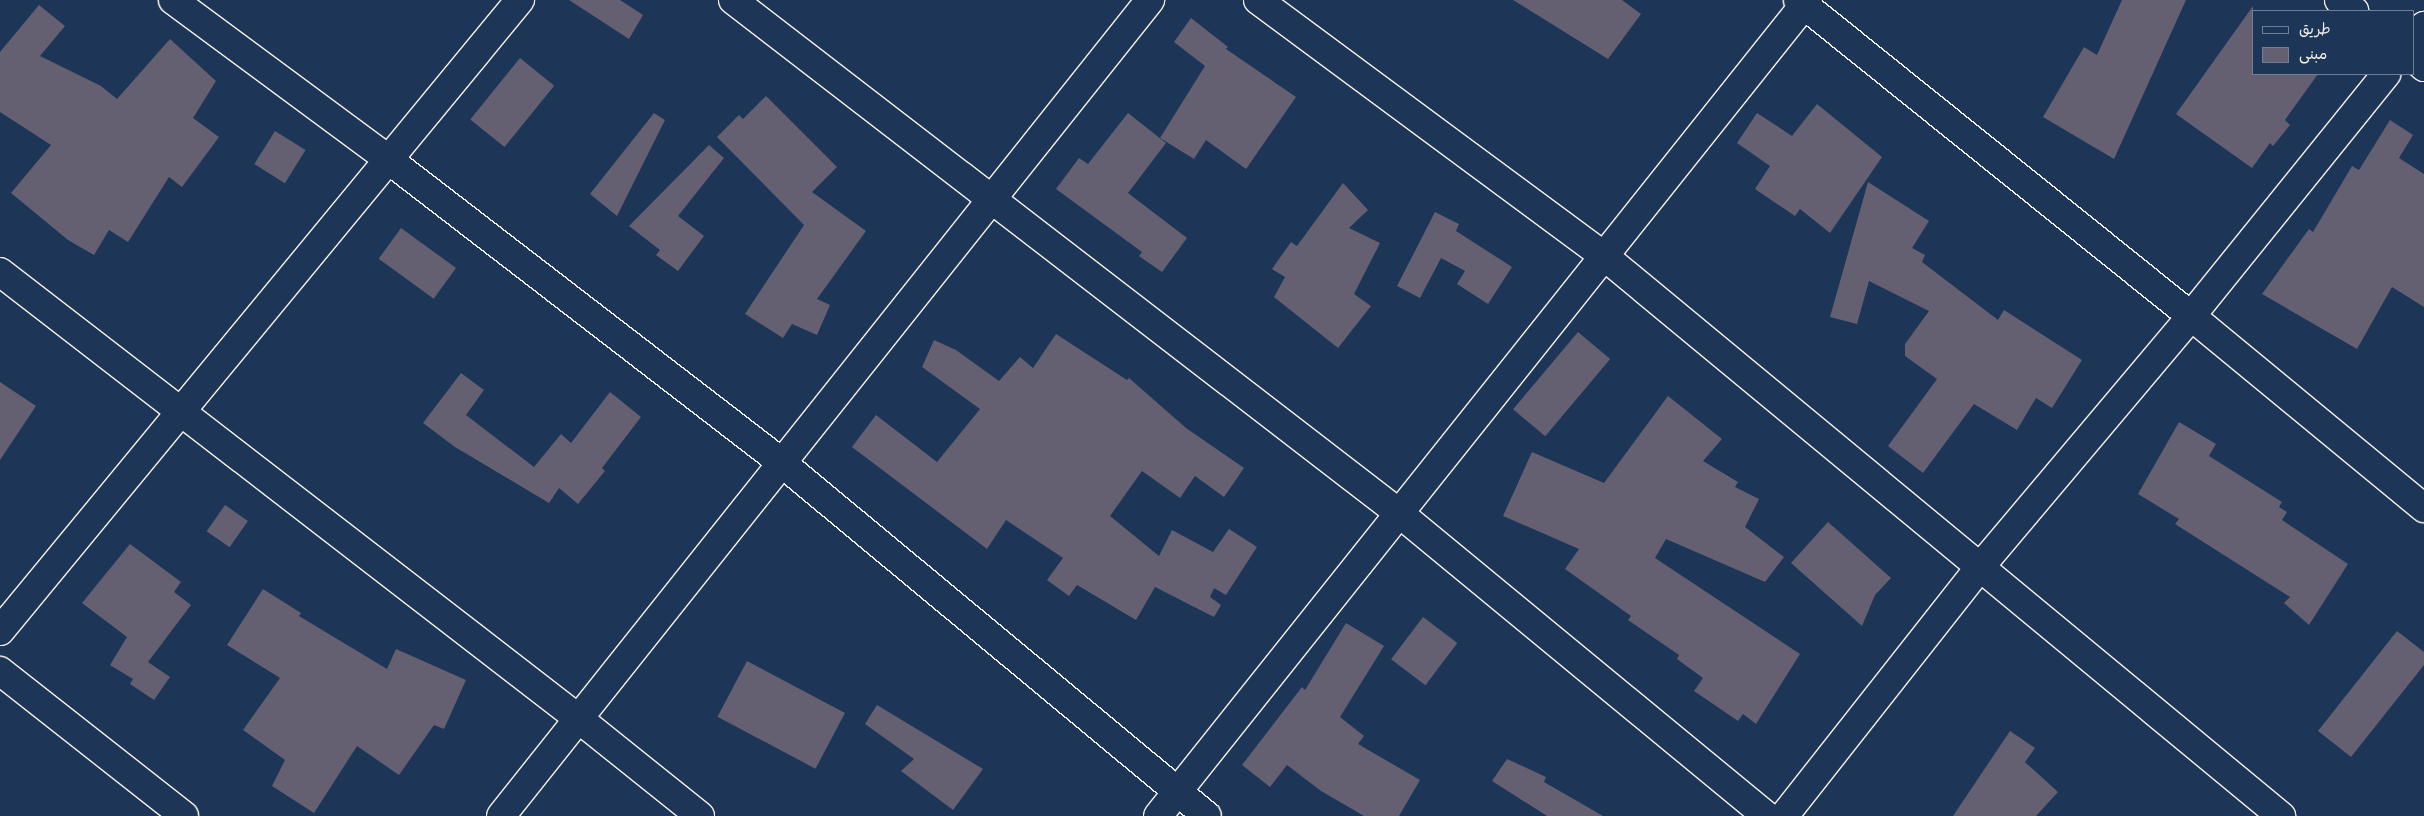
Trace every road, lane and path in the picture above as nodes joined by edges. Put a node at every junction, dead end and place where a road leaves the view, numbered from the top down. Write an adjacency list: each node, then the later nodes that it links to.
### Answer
1 (173, 0): 14 (street)
2 (520, 0): 14 (street)
3 (733, 0): 15 (street)
4 (1150, 0): 15 (street)
5 (1258, 0): 16 (street)
6 (2339, 0): 8 (street)
7 (1803, 2): 16 (street); 18 (street)
8 (2353, 10)
9 (2424, 26): 10 (street)
10 (2414, 39)
11 (2414, 58): 12 (street)
12 (2424, 66)
13 (2385, 75): 18 (street)
14 (389, 160): 19 (street); 20 (street)
15 (992, 198): 20 (street); 22 (street)
16 (1604, 256): 22 (street); 23 (street)
17 (0, 272): 19 (street)
18 (2191, 316): 21 (street); 23 (street)
19 (181, 411): 24 (street); 26 (street)
20 (782, 463): 26 (street); 27 (street)
21 (2424, 508)
22 (1399, 514): 27 (street); 33 (street)
23 (1980, 567): 34 (street); 35 (street)
24 (0, 631)
25 (0, 671): 28 (street)
26 (579, 718): 29 (street); 30 (street)
27 (1178, 792): 31 (street); 32 (street)
28 (184, 816)
29 (501, 816)
30 (700, 816)
31 (1158, 816)
32 (1207, 816)
33 (1768, 816)
34 (1784, 816)
35 (2281, 816)

